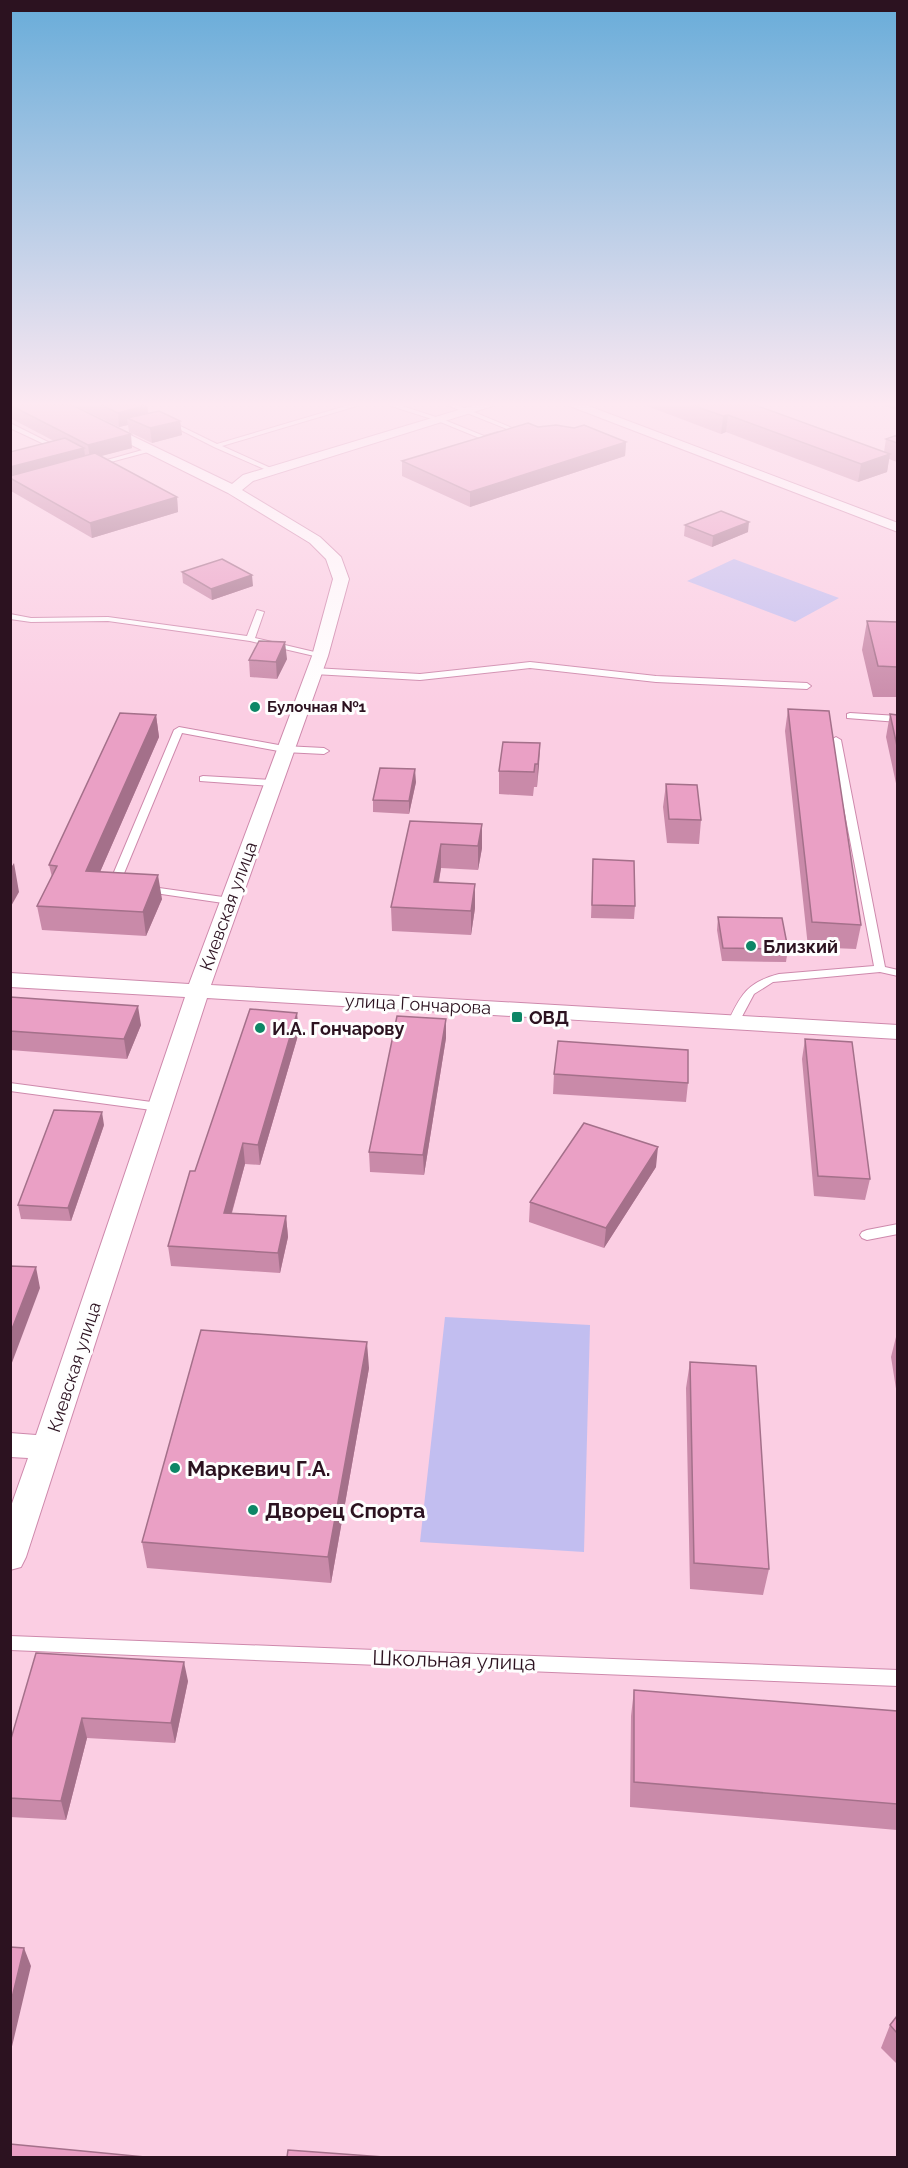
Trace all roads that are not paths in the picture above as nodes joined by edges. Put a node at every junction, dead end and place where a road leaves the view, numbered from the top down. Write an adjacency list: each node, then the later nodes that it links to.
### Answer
1 (260, 506): 7 (street, Киевская улица)
2 (840, 506): 3 (street)
3 (897, 528)
4 (260, 612): 6 (lane)
5 (10, 616): 6 (lane)
6 (250, 639): 7 (lane)
7 (317, 664): 8 (lane); 12 (street, Киевская улица)
8 (807, 686)
9 (849, 716): 10 (lane)
10 (897, 719)
11 (836, 740): 19 (lane)
12 (284, 748): 13 (lane); 15 (street, Киевская улица); 16 (lane)
13 (324, 751)
14 (203, 779): 15 (lane)
15 (272, 783): 18 (street, Киевская улица)
16 (125, 886)
17 (137, 888): 18 (lane)
18 (230, 901): 22 (street, Киевская улица)
19 (880, 969): 20 (lane); 23 (lane)
20 (897, 973)
21 (10, 980): 22 (street, улица Гончарова)
22 (198, 991): 23 (street, улица Гончарова); 26 (street, Киевская улица)
23 (734, 1022): 24 (street, улица Гончарова)
24 (897, 1032)
25 (10, 1087): 26 (lane)
26 (159, 1107): 30 (street, Киевская улица)
27 (897, 1229): 28 (lane)
28 (867, 1234)
29 (10, 1445): 30 (street)
30 (48, 1448): 31 (street, Киевская улица)
31 (10, 1557)
32 (10, 1643): 33 (lane, Школьная улица)
33 (897, 1678)

